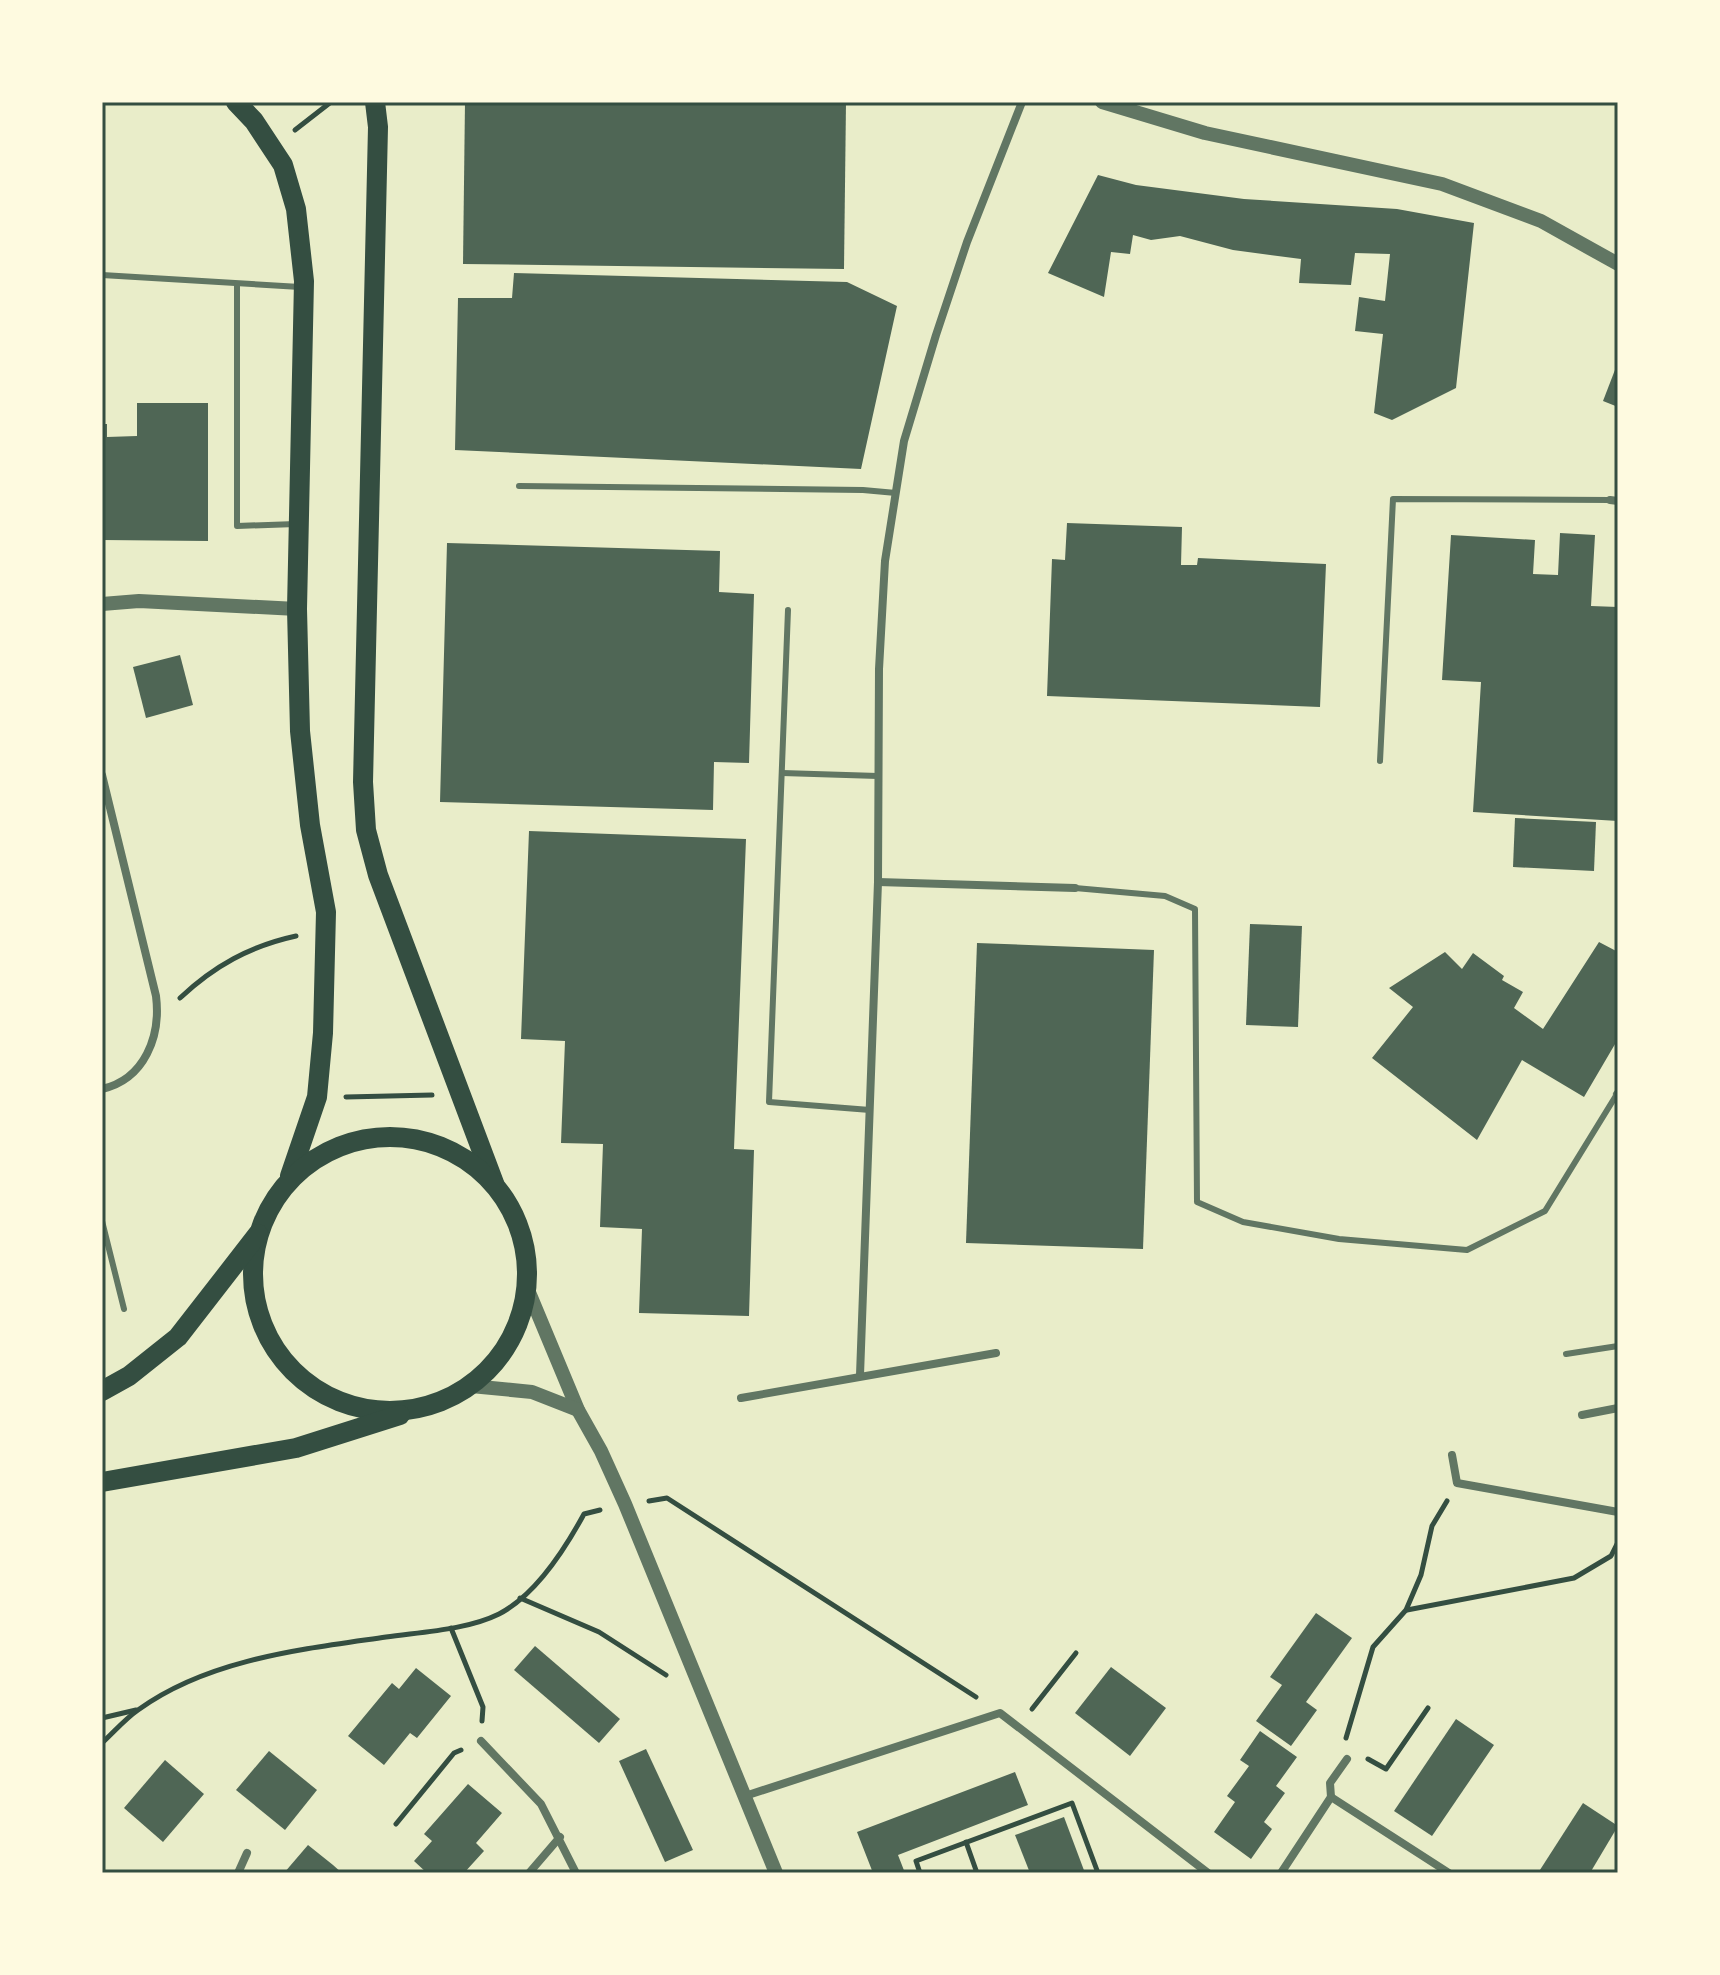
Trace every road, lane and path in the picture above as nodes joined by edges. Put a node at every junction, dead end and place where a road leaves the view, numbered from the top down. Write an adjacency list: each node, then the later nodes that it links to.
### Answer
1 (236, 102): 6 (main road)
2 (331, 102): 6 (path)
3 (375, 102): 28 (main road)
4 (1022, 102): 12 (street)
5 (1102, 102): 7 (street)
6 (272, 148): 10 (main road)
7 (1618, 264)
8 (102, 275): 9 (lane)
9 (237, 285): 10 (lane); 14 (lane)
10 (304, 288): 14 (main road)
11 (519, 486): 12 (lane)
12 (896, 493): 21 (street)
13 (1614, 500): 18 (lane)
14 (299, 524): 16 (main road)
15 (102, 604): 16 (street)
16 (297, 609): 24 (main road)
17 (788, 610): 19 (lane)
18 (1380, 761)
19 (782, 773): 21 (lane); 30 (lane)
20 (102, 775): 25 (street)
21 (878, 776): 22 (street)
22 (878, 882): 23 (street); 30 (street)
23 (1075, 888): 27 (lane)
24 (325, 930): 25 (path); 29 (main road)
25 (159, 1018): 26 (street)
26 (102, 1089)
27 (1618, 1093)
28 (460, 1094): 29 (path); 32 (main road)
29 (317, 1097): 31 (main road)
30 (870, 1110): 40 (street)
31 (290, 1176): 32 (main road); 34 (main road)
32 (494, 1183): 35 (main road)
33 (102, 1221): 36 (lane)
34 (258, 1234): 42 (main road); 44 (main road)
35 (528, 1290): 41 (main road); 46 (street)
36 (124, 1309)
37 (1618, 1346): 39 (lane)
38 (996, 1353): 40 (street)
39 (1566, 1354)
40 (860, 1375): 43 (street)
41 (471, 1386): 44 (main road); 46 (street)
42 (102, 1391)
43 (741, 1398)
44 (430, 1406): 49 (main road)
45 (1618, 1408): 47 (street)
46 (578, 1410): 51 (street)
47 (1582, 1415)
48 (1452, 1455): 50 (street)
49 (102, 1482)
50 (1457, 1483): 52 (street); 55 (path)
51 (625, 1504): 54 (path); 58 (street); 61 (path)
52 (1618, 1512)
53 (1618, 1542): 55 (path)
54 (519, 1597): 56 (path); 58 (path)
55 (1406, 1610): 66 (path)
56 (451, 1628): 60 (path); 64 (path)
57 (1076, 1653): 63 (path)
58 (707, 1702): 68 (street)
59 (1428, 1708): 66 (path)
60 (138, 1710): 62 (path); 65 (path)
61 (1000, 1713): 63 (street); 68 (street)
62 (102, 1718)
63 (1018, 1728): 81 (street)
64 (481, 1741): 70 (path); 71 (street)
65 (102, 1743)
66 (1353, 1750): 67 (path)
67 (1347, 1759): 69 (street)
68 (745, 1796): 77 (street)
69 (1331, 1797): 82 (street); 83 (street)
70 (396, 1824)
71 (560, 1837): 75 (street); 76 (street)
72 (966, 1842): 78 (path); 79 (path); 80 (path)
73 (247, 1853): 74 (street)
74 (238, 1873)
75 (529, 1873)
76 (576, 1873)
77 (776, 1873)
78 (920, 1873)
79 (977, 1873)
80 (1098, 1873)
81 (1208, 1873)
82 (1281, 1873)
83 (1449, 1873)

